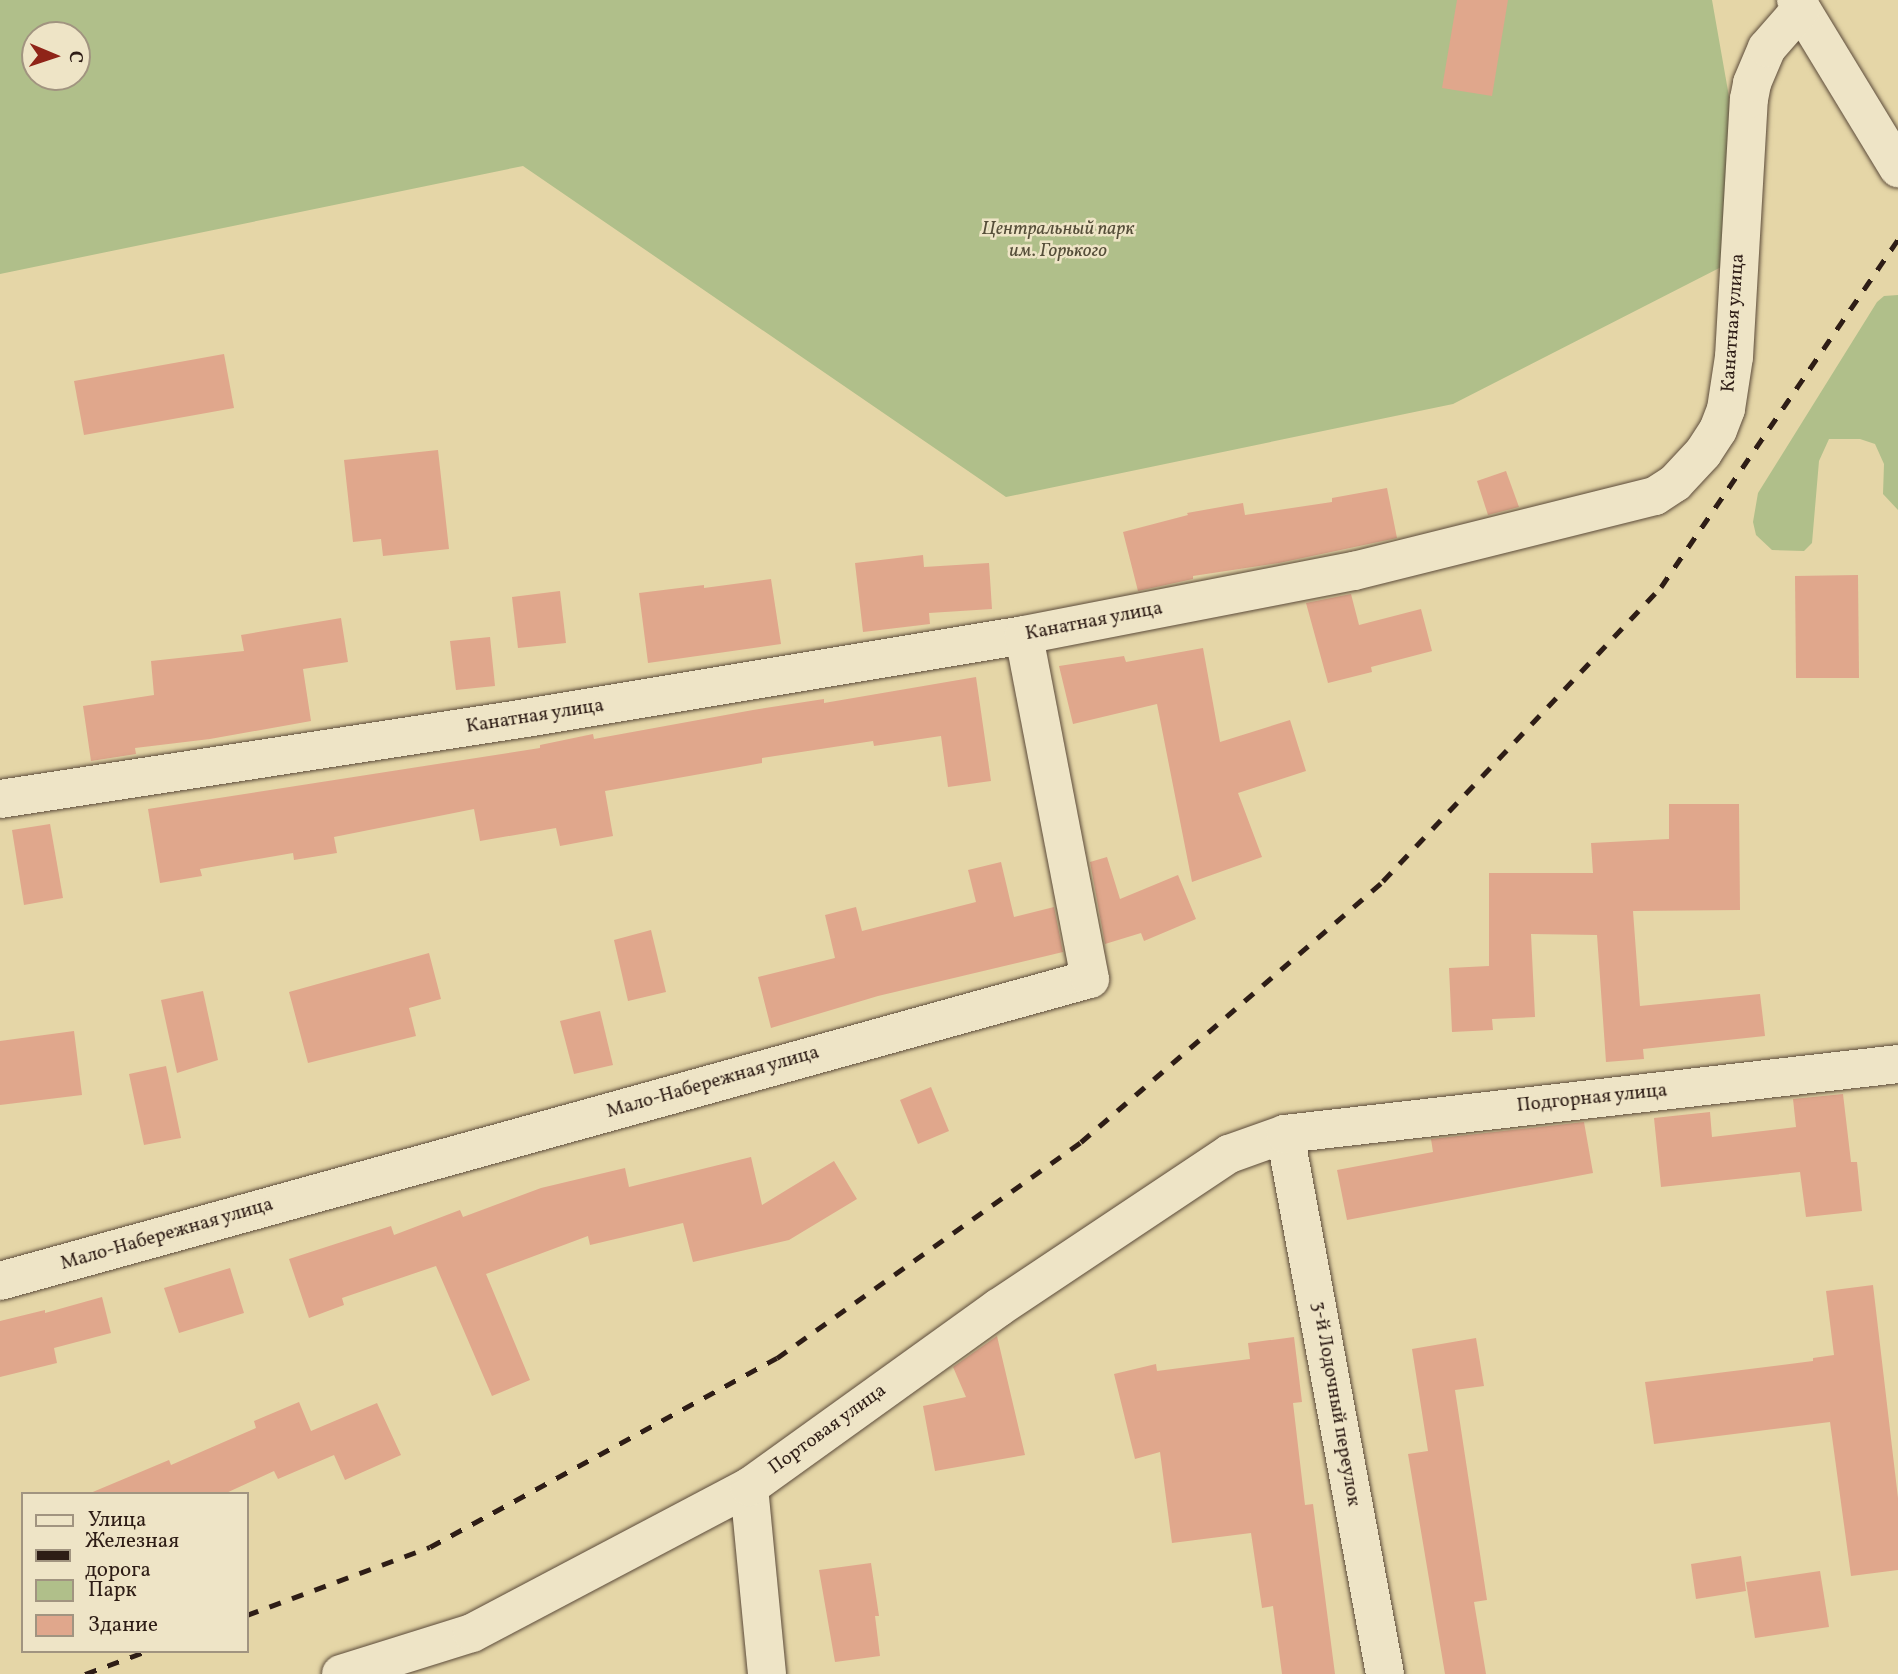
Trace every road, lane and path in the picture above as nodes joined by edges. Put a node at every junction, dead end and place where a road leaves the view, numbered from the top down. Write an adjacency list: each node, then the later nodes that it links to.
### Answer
1 (1798, 4): 2 (street); 4 (street, Канатная улица)
2 (1881, 108): 3 (street)
3 (1898, 168)
4 (1024, 635): 5 (street, Канатная улица); 8 (street, Мало-Набережная улица)
5 (0, 799)
6 (1898, 1065): 7 (street, Подгорная улица)
7 (1285, 1133): 9 (street, Портовая улица); 12 (street, 3-й Лодочный переулок)
8 (0, 1281)
9 (750, 1487): 10 (street, Портовая улица); 11 (street)
10 (341, 1674)
11 (767, 1674)
12 (1385, 1674)

